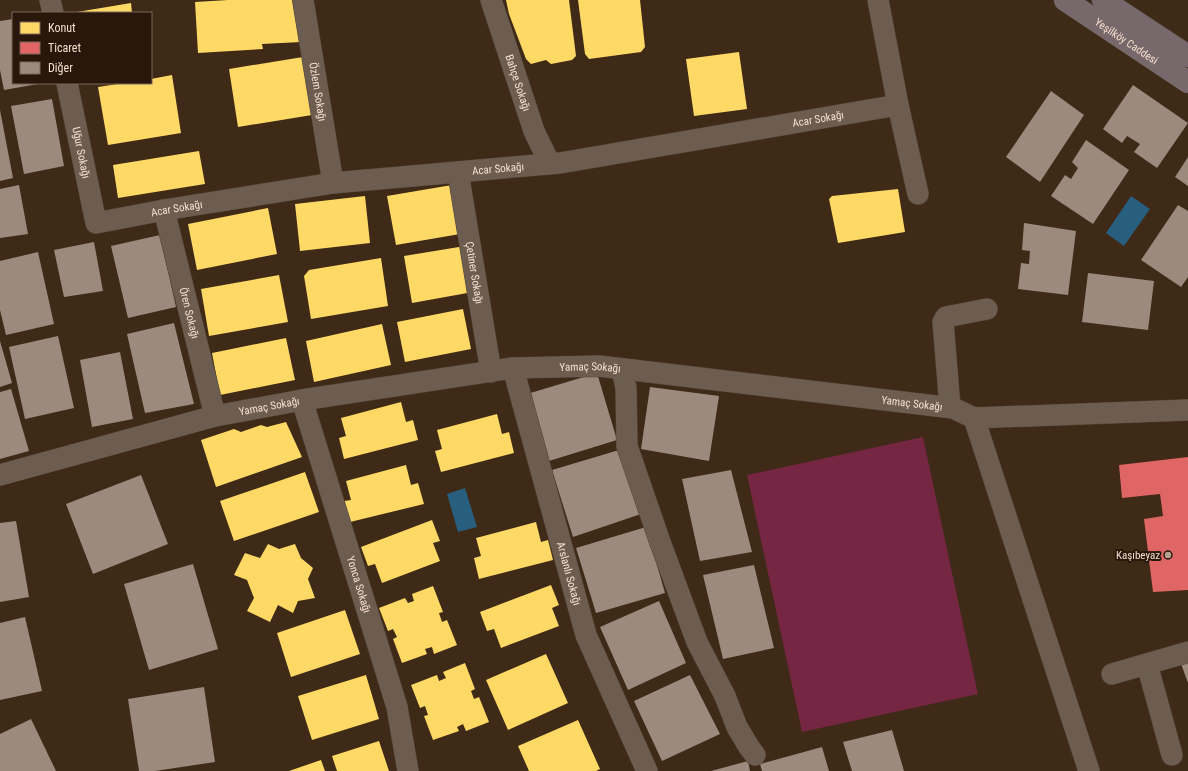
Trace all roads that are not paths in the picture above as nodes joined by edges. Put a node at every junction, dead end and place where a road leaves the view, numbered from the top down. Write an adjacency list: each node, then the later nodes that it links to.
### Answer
1 (50, 0): 7 (street)
2 (303, 0): 14 (street, Özlem Sokağı)
3 (492, 0): 12 (street, Bahçe Sokağı)
4 (878, 0): 11 (street)
5 (1103, 0): 8 (highway, Yeşilköy Caddesi)
6 (1067, 2): 9 (highway, Yeşilköy Caddesi)
7 (53, 12)
8 (1188, 56)
9 (1188, 82)
10 (67, 84): 17 (street, Uğur Sokağı)
11 (898, 105): 12 (street, Acar Sokağı); 15 (street)
12 (550, 164): 13 (street, Acar Sokağı)
13 (458, 172): 14 (street, Acar Sokağı); 21 (street, Çetiner Sokağı)
14 (333, 183): 16 (street, Acar Sokağı)
15 (918, 194)
16 (164, 210): 17 (street, Acar Sokağı); 25 (street, Ören Sokağı)
17 (96, 222)
18 (987, 309): 23 (street)
19 (513, 368): 20 (street, Yamaç Sokağı); 21 (street, Yamaç Sokağı); 34 (street, Arslanlı Sokağı)
20 (622, 369): 23 (street, Yamaç Sokağı); 31 (street)
21 (490, 372): 22 (street, Yamaç Sokağı)
22 (302, 400): 25 (street, Yamaç Sokağı); 33 (street, Yonca Sokağı)
23 (950, 407): 26 (street, Yamaç Sokağı)
24 (1188, 410): 26 (street, Yamaç Sokağı)
25 (215, 416): 27 (street, Yamaç Sokağı)
26 (974, 418): 35 (street)
27 (0, 475)
28 (1188, 652): 29 (street)
29 (1147, 664): 30 (street); 32 (street)
30 (1112, 674)
31 (755, 755)
32 (1172, 755)
33 (408, 771)
34 (647, 771)
35 (1089, 771)

